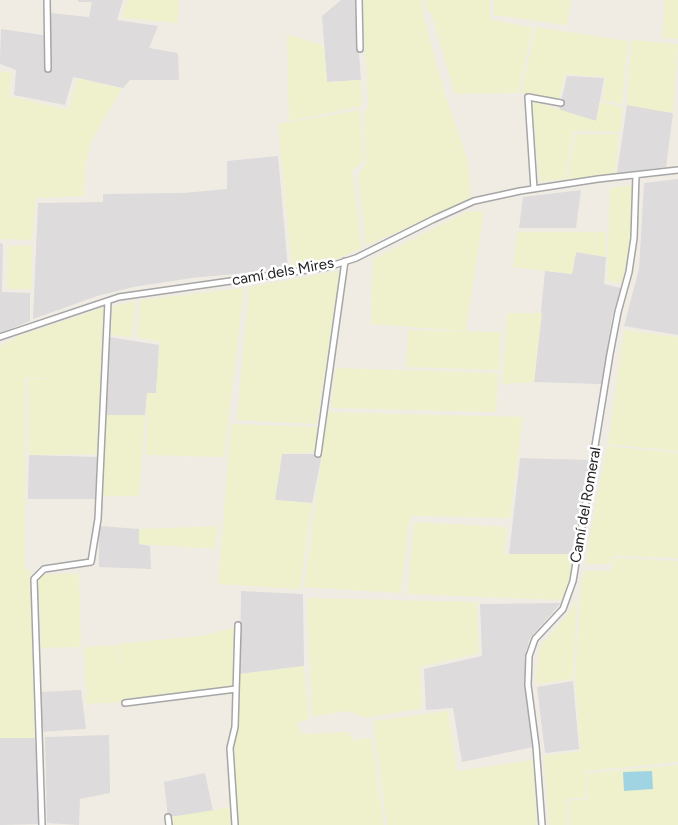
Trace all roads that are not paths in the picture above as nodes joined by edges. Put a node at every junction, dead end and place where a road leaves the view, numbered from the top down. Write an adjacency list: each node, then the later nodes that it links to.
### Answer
1 (48, 0): 4 (street)
2 (359, 0): 3 (street)
3 (360, 49)
4 (48, 69)
5 (561, 103): 8 (street)
6 (678, 170): 7 (street, camí dels Mires)
7 (636, 175): 8 (street, camí dels Mires); 20 (street, Camí del Romeral)
8 (534, 189): 9 (street, camí dels Mires)
9 (345, 262): 10 (street, camí dels Mires); 12 (street)
10 (108, 301): 11 (street, camí dels Mires); 17 (street)
11 (0, 337)
12 (318, 454)
13 (238, 625): 14 (street)
14 (236, 689): 15 (street); 19 (street)
15 (125, 703)
16 (168, 817): 18 (street)
17 (42, 825)
18 (168, 825)
19 (235, 825)
20 (542, 825)

